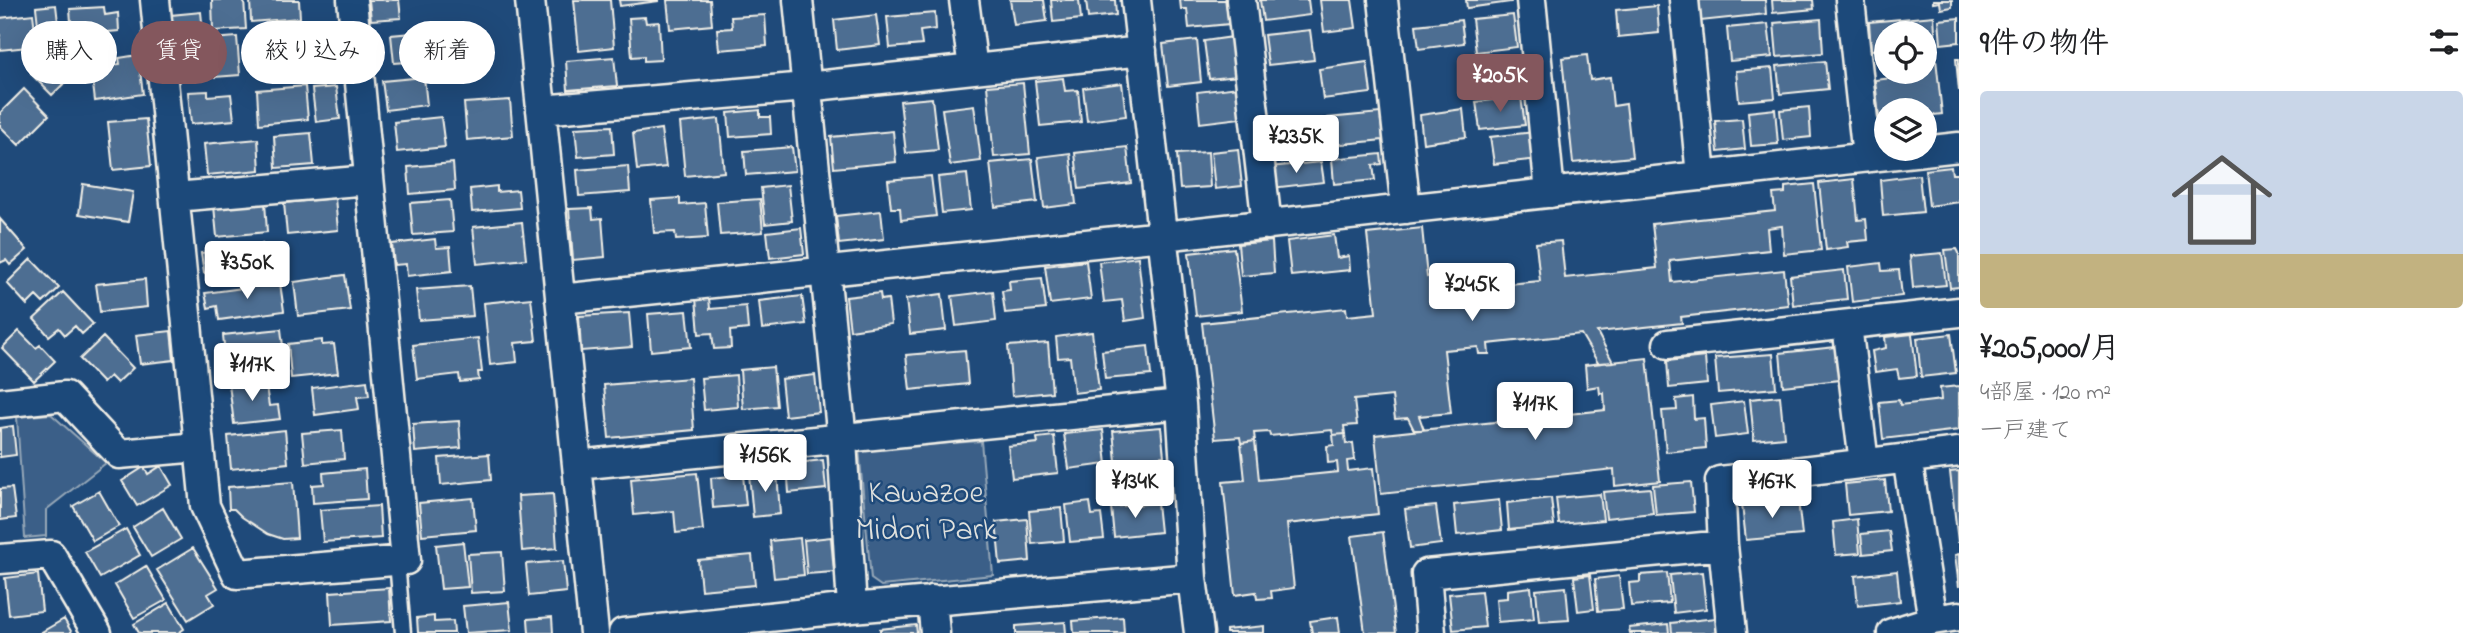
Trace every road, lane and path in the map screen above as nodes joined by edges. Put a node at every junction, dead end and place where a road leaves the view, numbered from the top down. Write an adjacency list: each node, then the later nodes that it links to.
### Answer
1 (155, 0): 21 (street)
2 (352, 0): 19 (street)
3 (530, 0): 15 (street)
4 (797, 0): 14 (street)
5 (964, 0): 13 (street)
6 (1136, 0): 12 (street)
7 (1241, 0): 23 (street)
8 (1382, 0): 22 (street)
9 (1531, 0): 20 (street)
10 (1684, 0): 18 (street)
11 (1850, 0): 17 (street)
12 (1142, 51): 13 (street); 24 (street)
13 (973, 69): 14 (street)
14 (806, 87): 15 (street); 25 (street)
15 (541, 110): 26 (street)
16 (1959, 147): 17 (street)
17 (1867, 157): 18 (street)
18 (1701, 176): 20 (street)
19 (369, 180): 21 (street); 40 (street)
20 (1550, 193): 22 (street)
21 (175, 197): 33 (street)
22 (1406, 209): 23 (street)
23 (1267, 225): 24 (street)
24 (1163, 236): 25 (street); 31 (street)
25 (825, 272): 26 (street); 32 (street)
26 (560, 299): 37 (street)
27 (1959, 312): 28 (street)
28 (1847, 325): 29 (street); 36 (street)
29 (1668, 344)
30 (0, 402): 33 (street)
31 (1181, 404): 32 (street); 41 (street)
32 (842, 440): 37 (street); 43 (street)
33 (199, 447): 40 (street)
34 (1959, 452): 35 (street)
35 (1907, 458): 36 (street); 44 (street)
36 (1864, 463): 38 (street)
37 (577, 465): 47 (street)
38 (1723, 545): 51 (street); 52 (street)
39 (0, 559): 45 (street)
40 (397, 561): 46 (lane)
41 (1192, 578): 42 (street); 50 (street)
42 (932, 600): 43 (street); 49 (street)
43 (852, 608): 48 (street)
44 (1946, 618): 53 (street)
45 (97, 633)
46 (403, 633)
47 (594, 633)
48 (622, 633)
49 (935, 633)
50 (1199, 633)
51 (1431, 633)
52 (1732, 633)
53 (1892, 633)

